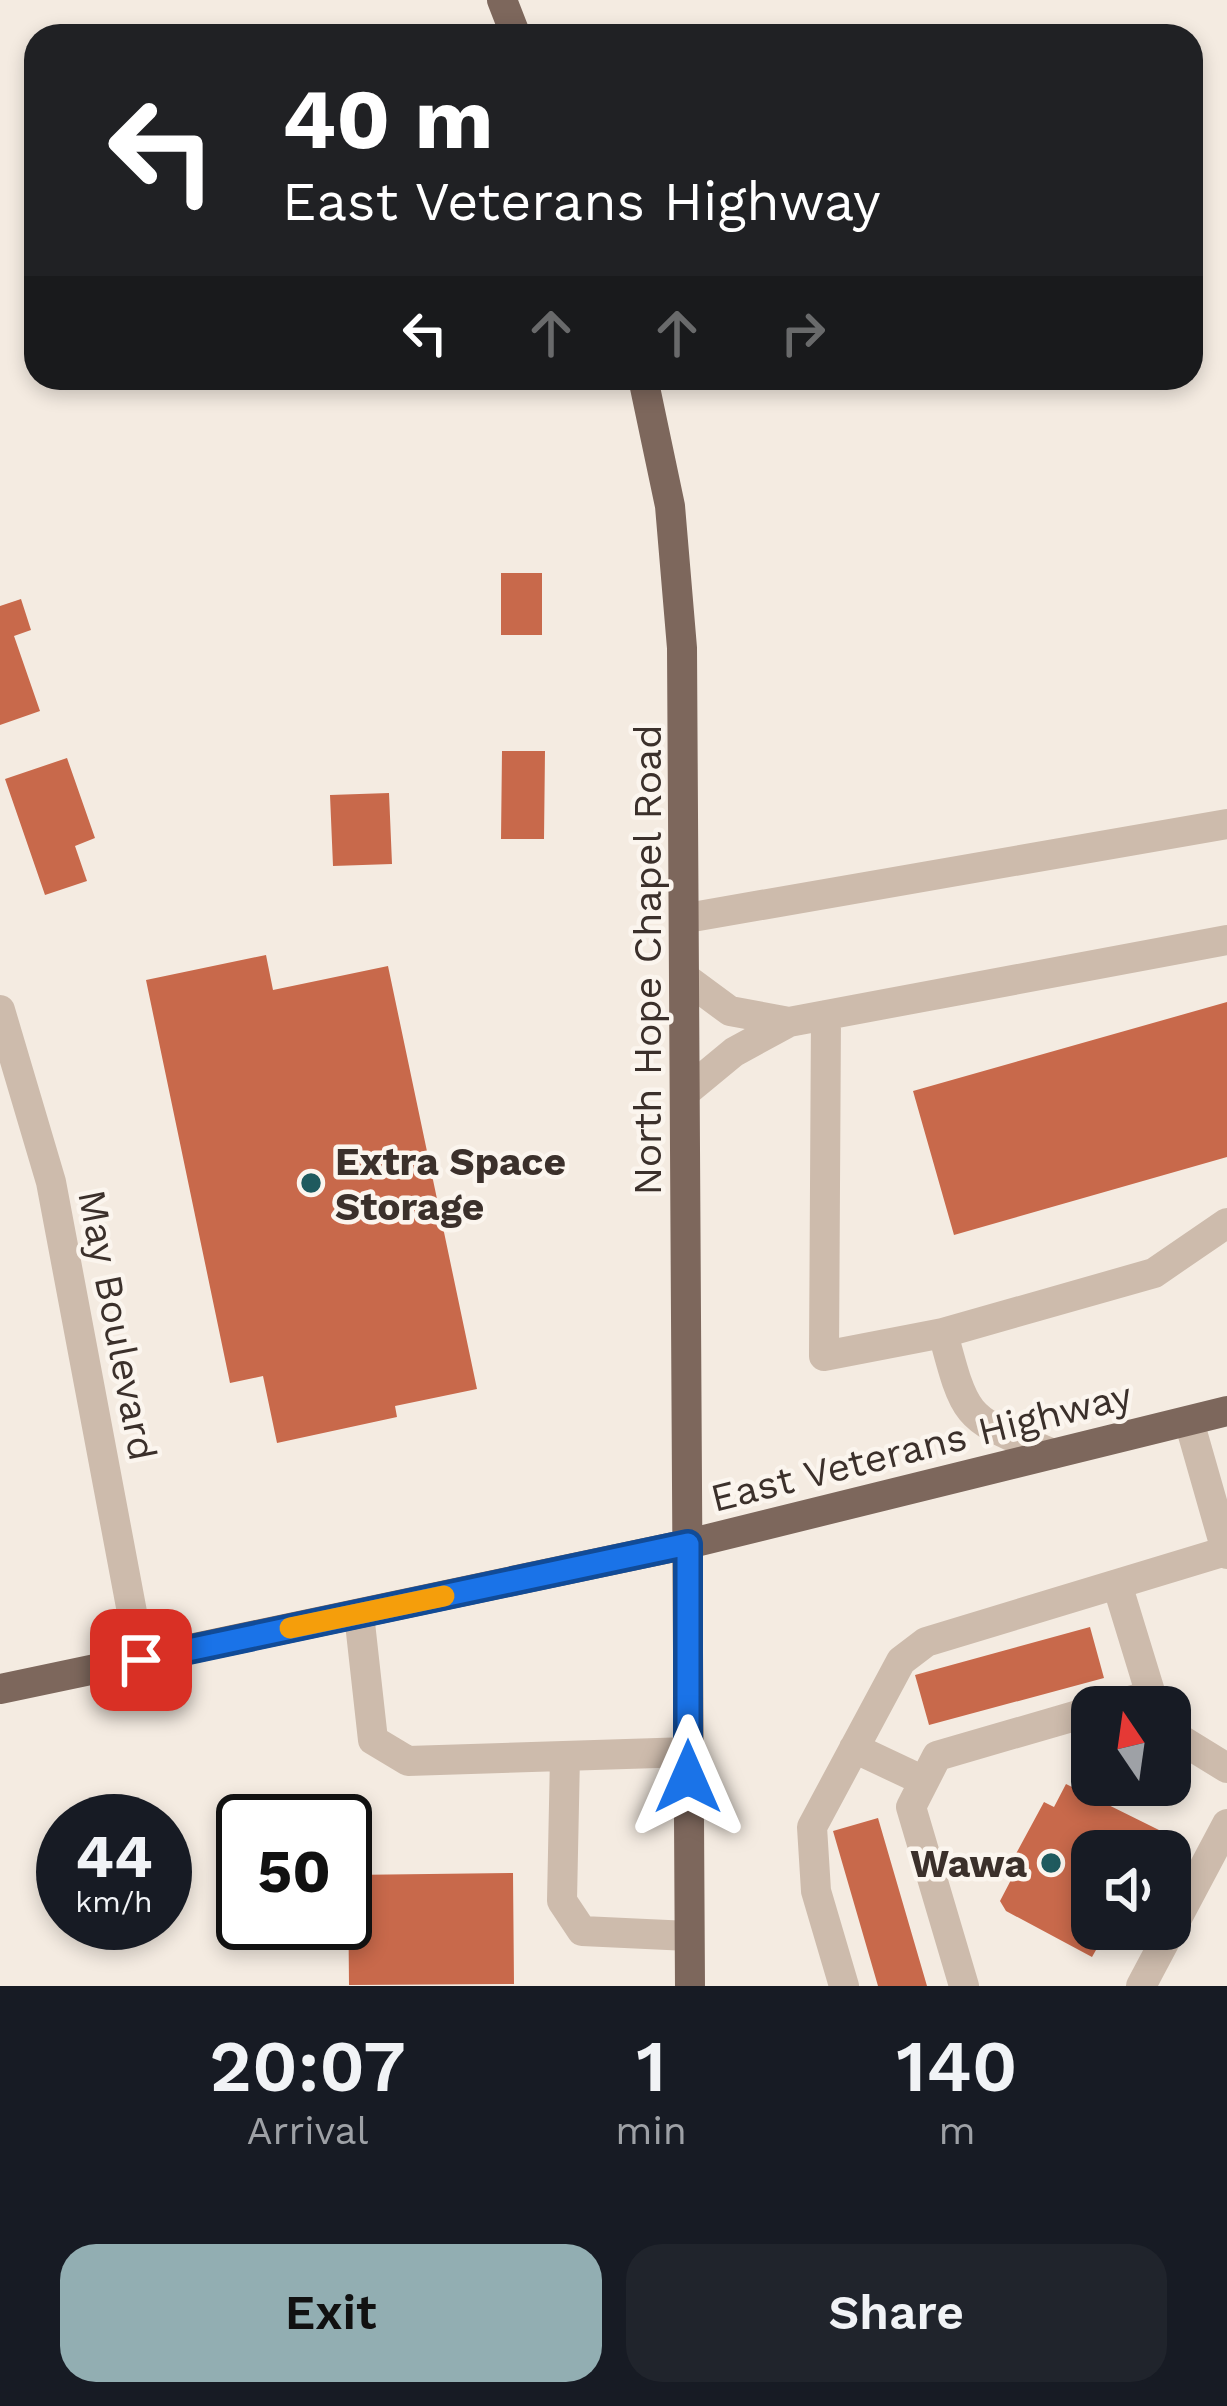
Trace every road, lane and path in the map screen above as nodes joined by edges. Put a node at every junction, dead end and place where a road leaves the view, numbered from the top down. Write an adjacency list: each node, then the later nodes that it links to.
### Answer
1 (646, 390): 3 (main road, North Hope Chapel Road)
2 (1227, 824): 3 (street)
3 (687, 918): 5 (main road, North Hope Chapel Road)
4 (1227, 940): 7 (street)
5 (688, 980): 8 (street); 9 (main road, North Hope Chapel Road)
6 (0, 1010): 19 (street, May Boulevard)
7 (826, 1015): 8 (street); 11 (street)
8 (789, 1022): 9 (street)
9 (688, 1090): 15 (main road, North Hope Chapel Road)
10 (1227, 1223): 11 (street)
11 (943, 1333): 14 (street)
12 (1227, 1412): 13 (main road, East Veterans Highway)
13 (1189, 1421): 14 (main road, East Veterans Highway); 16 (street)
14 (1053, 1454): 15 (main road, East Veterans Highway)
15 (688, 1544): 18 (main road, East Veterans Highway); 25 (main road, North Hope Chapel Road)
16 (1227, 1552): 17 (street)
17 (1117, 1584): 20 (street); 23 (street)
18 (359, 1614): 19 (main road, East Veterans Highway); 26 (street)
19 (141, 1660): 21 (main road, East Veterans Highway)
20 (1149, 1686)
21 (0, 1690)
22 (1071, 1718): 28 (street)
23 (854, 1748): 28 (street); 32 (street)
24 (1191, 1750): 27 (street)
25 (688, 1752): 26 (street); 30 (main road, North Hope Chapel Road)
26 (565, 1756): 30 (street)
27 (1227, 1768)
28 (924, 1781): 33 (street)
29 (1227, 1824): 34 (street)
30 (689, 1936): 31 (main road, North Hope Chapel Road)
31 (690, 1986)
32 (844, 1986)
33 (964, 1986)
34 (1141, 1986)

